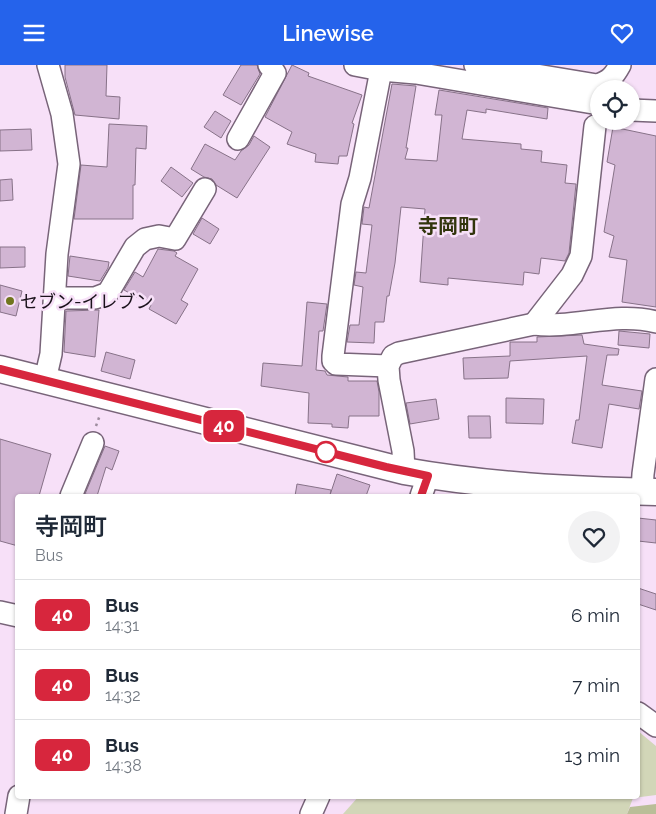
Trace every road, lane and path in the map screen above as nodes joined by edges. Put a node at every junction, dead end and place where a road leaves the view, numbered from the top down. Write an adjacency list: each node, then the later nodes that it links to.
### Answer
1 (48, 65): 13 (street)
2 (269, 65): 11 (street)
3 (355, 65): 6 (street)
4 (475, 65): 5 (street)
5 (620, 65)
6 (381, 71): 7 (street); 16 (street)
7 (590, 102)
8 (640, 110): 9 (street)
9 (656, 111)
10 (595, 130): 15 (street)
11 (238, 139)
12 (205, 189): 13 (street)
13 (55, 299): 19 (street)
14 (656, 322): 15 (street)
15 (534, 325): 16 (street)
16 (388, 366): 21 (street)
17 (0, 369): 19 (main road)
18 (656, 379): 22 (street)
19 (45, 380): 21 (main road)
20 (93, 443): 23 (street)
21 (418, 481): 22 (main road)
22 (649, 492)
23 (72, 494)
24 (0, 612): 25 (street)
25 (15, 615)
26 (640, 714): 27 (street)
27 (656, 726)
28 (18, 799): 30 (street)
29 (318, 799): 31 (street)
30 (16, 814)
31 (311, 814)

